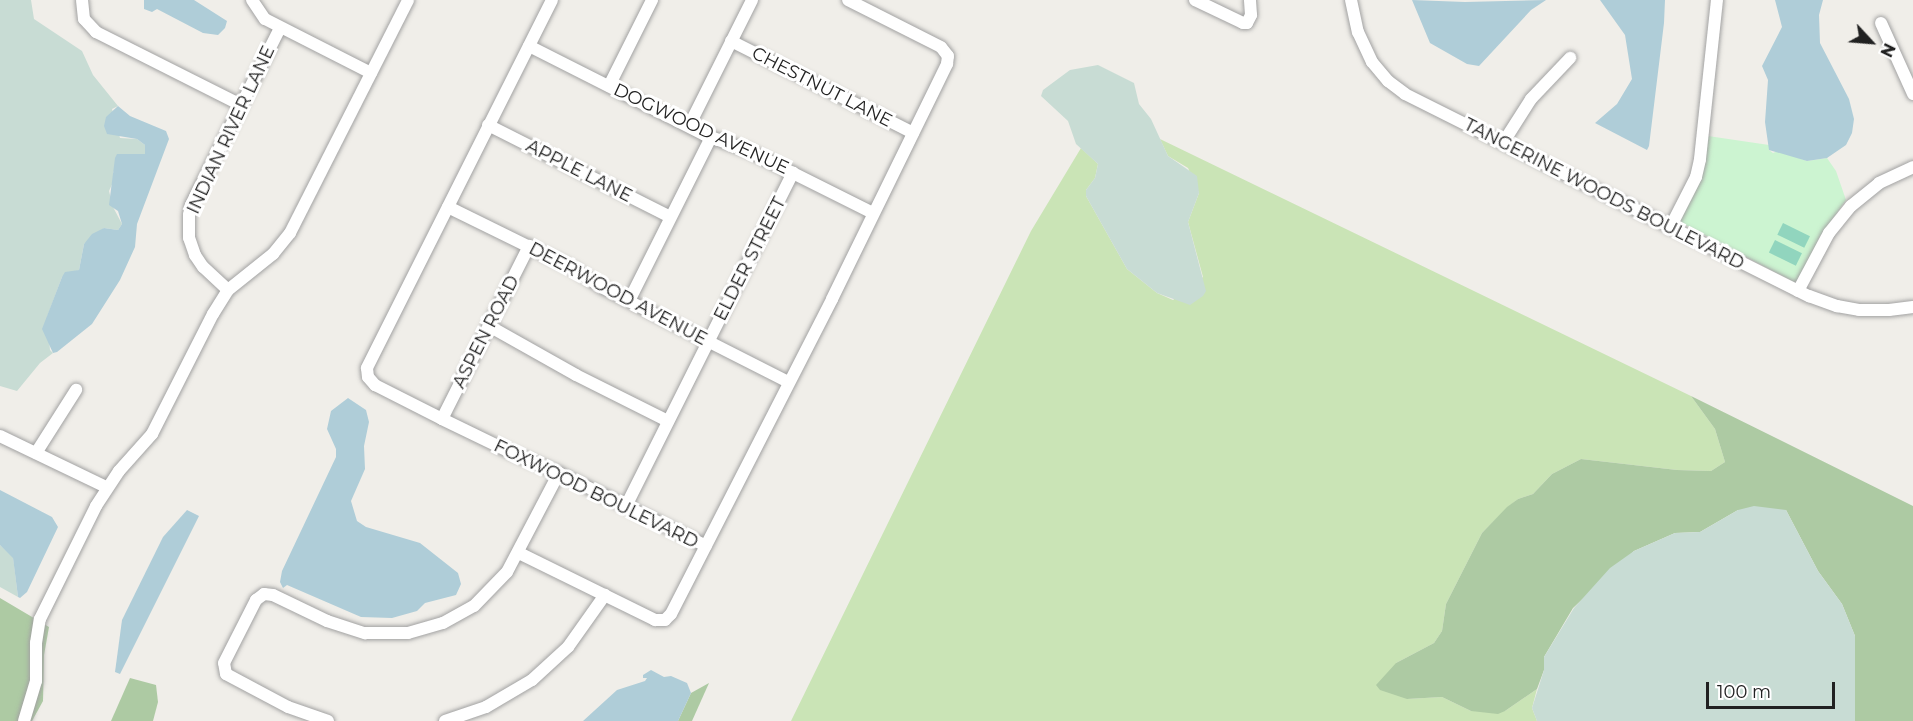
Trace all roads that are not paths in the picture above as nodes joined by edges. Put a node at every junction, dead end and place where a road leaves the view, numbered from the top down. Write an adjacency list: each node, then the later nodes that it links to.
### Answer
1 (82, 0): 20 (street)
2 (252, 0): 13 (street)
3 (408, 0): 17 (street)
4 (552, 0): 15 (street, FOXWOOD BOULEVARD)
5 (652, 0): 18 (street)
6 (752, 0): 14 (street)
7 (848, 0): 23 (street, FOXWOOD BOULEVARD)
8 (1195, 0): 9 (street)
9 (1250, 0)
10 (1351, 0): 25 (street, TANGERINE WOODS BOULEVARD)
11 (1717, 0): 31 (street)
12 (1881, 23): 19 (street)
13 (280, 28): 17 (street); 20 (street, INDIAN RIVER LANE)
14 (731, 42): 22 (street); 23 (street, CHESTNUT LANE)
15 (529, 46): 18 (street, DOGWOOD AVENUE); 21 (street, FOXWOOD BOULEVARD)
16 (1570, 58): 25 (street)
17 (371, 73): 33 (street)
18 (609, 86): 22 (street, DOGWOOD AVENUE)
19 (1913, 94)
20 (241, 105): 33 (street, INDIAN RIVER LANE)
21 (488, 125): 28 (street, FOXWOOD BOULEVARD); 30 (street, APPLE LANE)
22 (689, 126): 24 (street, DOGWOOD AVENUE)
23 (913, 133): 29 (street, FOXWOOD BOULEVARD)
24 (711, 137): 27 (street, DOGWOOD AVENUE); 30 (street)
25 (1503, 143): 31 (street, TANGERINE WOODS BOULEVARD)
26 (1913, 167): 34 (street)
27 (793, 173): 29 (street, DOGWOOD AVENUE); 38 (street, ELDER STREET)
28 (448, 207): 32 (street, DEERWOOD AVENUE); 41 (street, FOXWOOD BOULEVARD)
29 (873, 213): 39 (street, FOXWOOD BOULEVARD)
30 (670, 217): 35 (street)
31 (1670, 228): 34 (street, TANGERINE WOODS BOULEVARD)
32 (529, 246): 35 (street, DEERWOOD AVENUE); 37 (street, ASPEN ROAD)
33 (228, 290): 46 (street)
34 (1798, 291): 36 (street, TANGERINE WOODS BOULEVARD)
35 (629, 301): 38 (street, DEERWOOD AVENUE)
36 (1913, 307)
37 (489, 327): 41 (street, ASPEN ROAD); 42 (street)
38 (709, 342): 39 (street, DEERWOOD AVENUE); 42 (street, ELDER STREET)
39 (788, 382): 48 (street, FOXWOOD BOULEVARD)
40 (76, 390): 44 (street)
41 (442, 418): 45 (street, FOXWOOD BOULEVARD)
42 (668, 421): 47 (street, ELDER STREET)
43 (0, 436): 44 (street)
44 (36, 453): 46 (street)
45 (559, 473): 47 (street, FOXWOOD BOULEVARD); 49 (street)
46 (106, 487): 51 (street)
47 (626, 506): 48 (street, FOXWOOD BOULEVARD)
48 (706, 546): 50 (street)
49 (519, 553): 50 (street); 52 (street)
50 (605, 595): 53 (street)
51 (26, 716)
52 (328, 721)
53 (445, 721)

